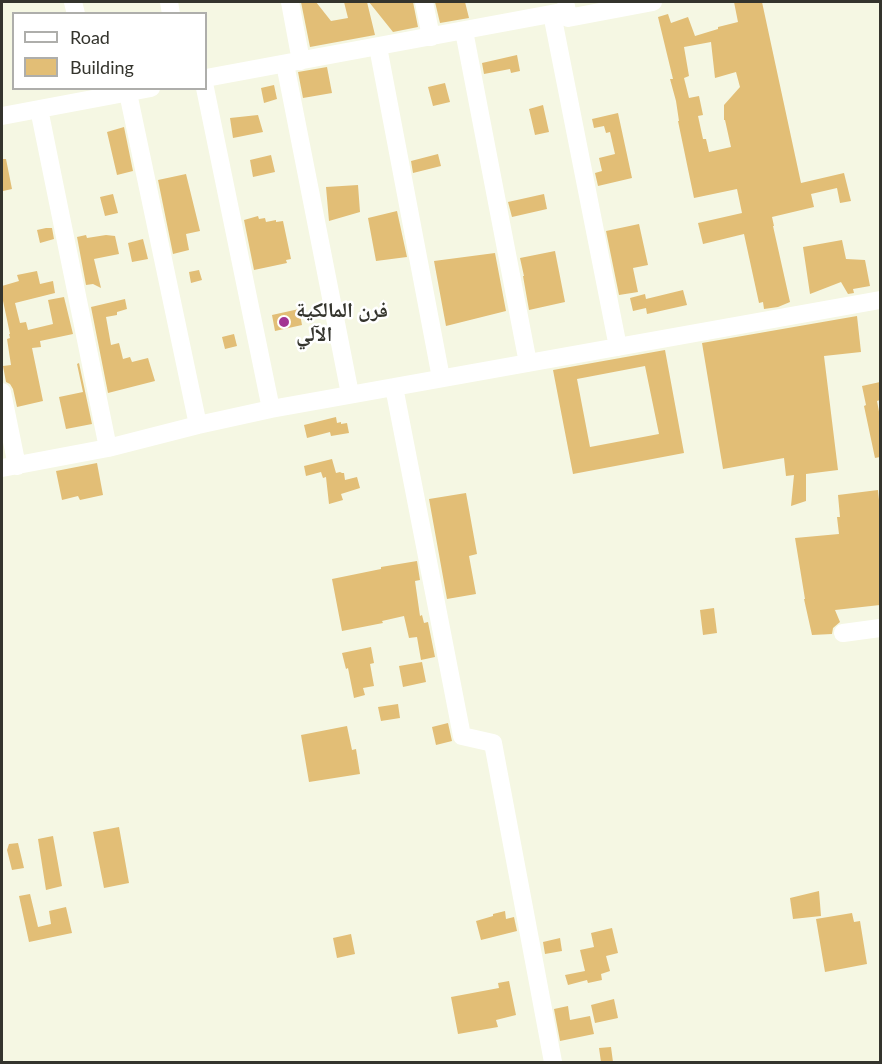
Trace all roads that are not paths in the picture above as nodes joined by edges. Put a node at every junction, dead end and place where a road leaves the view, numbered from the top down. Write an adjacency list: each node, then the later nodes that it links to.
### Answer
1 (290, 2): 8 (street)
2 (424, 2): 6 (street)
3 (652, 2): 4 (street)
4 (562, 9): 5 (street); 17 (street)
5 (464, 31): 6 (street); 18 (street)
6 (430, 37): 7 (street)
7 (378, 46): 8 (street); 19 (street)
8 (293, 62): 9 (street); 22 (street)
9 (207, 78)
10 (142, 90): 12 (street)
11 (205, 90): 23 (street)
12 (128, 93): 13 (street); 24 (street)
13 (90, 94): 14 (street)
14 (39, 109): 15 (street); 25 (street)
15 (2, 116)
16 (880, 300): 17 (street)
17 (618, 346): 18 (street)
18 (528, 363): 19 (street)
19 (441, 378): 20 (street)
20 (394, 387): 22 (street); 29 (street)
21 (2, 392): 26 (street)
22 (350, 394): 23 (street)
23 (271, 409): 24 (street)
24 (198, 425): 25 (street)
25 (108, 448): 26 (street)
26 (9, 467)
27 (880, 627): 28 (street)
28 (843, 633)
29 (553, 1062)

